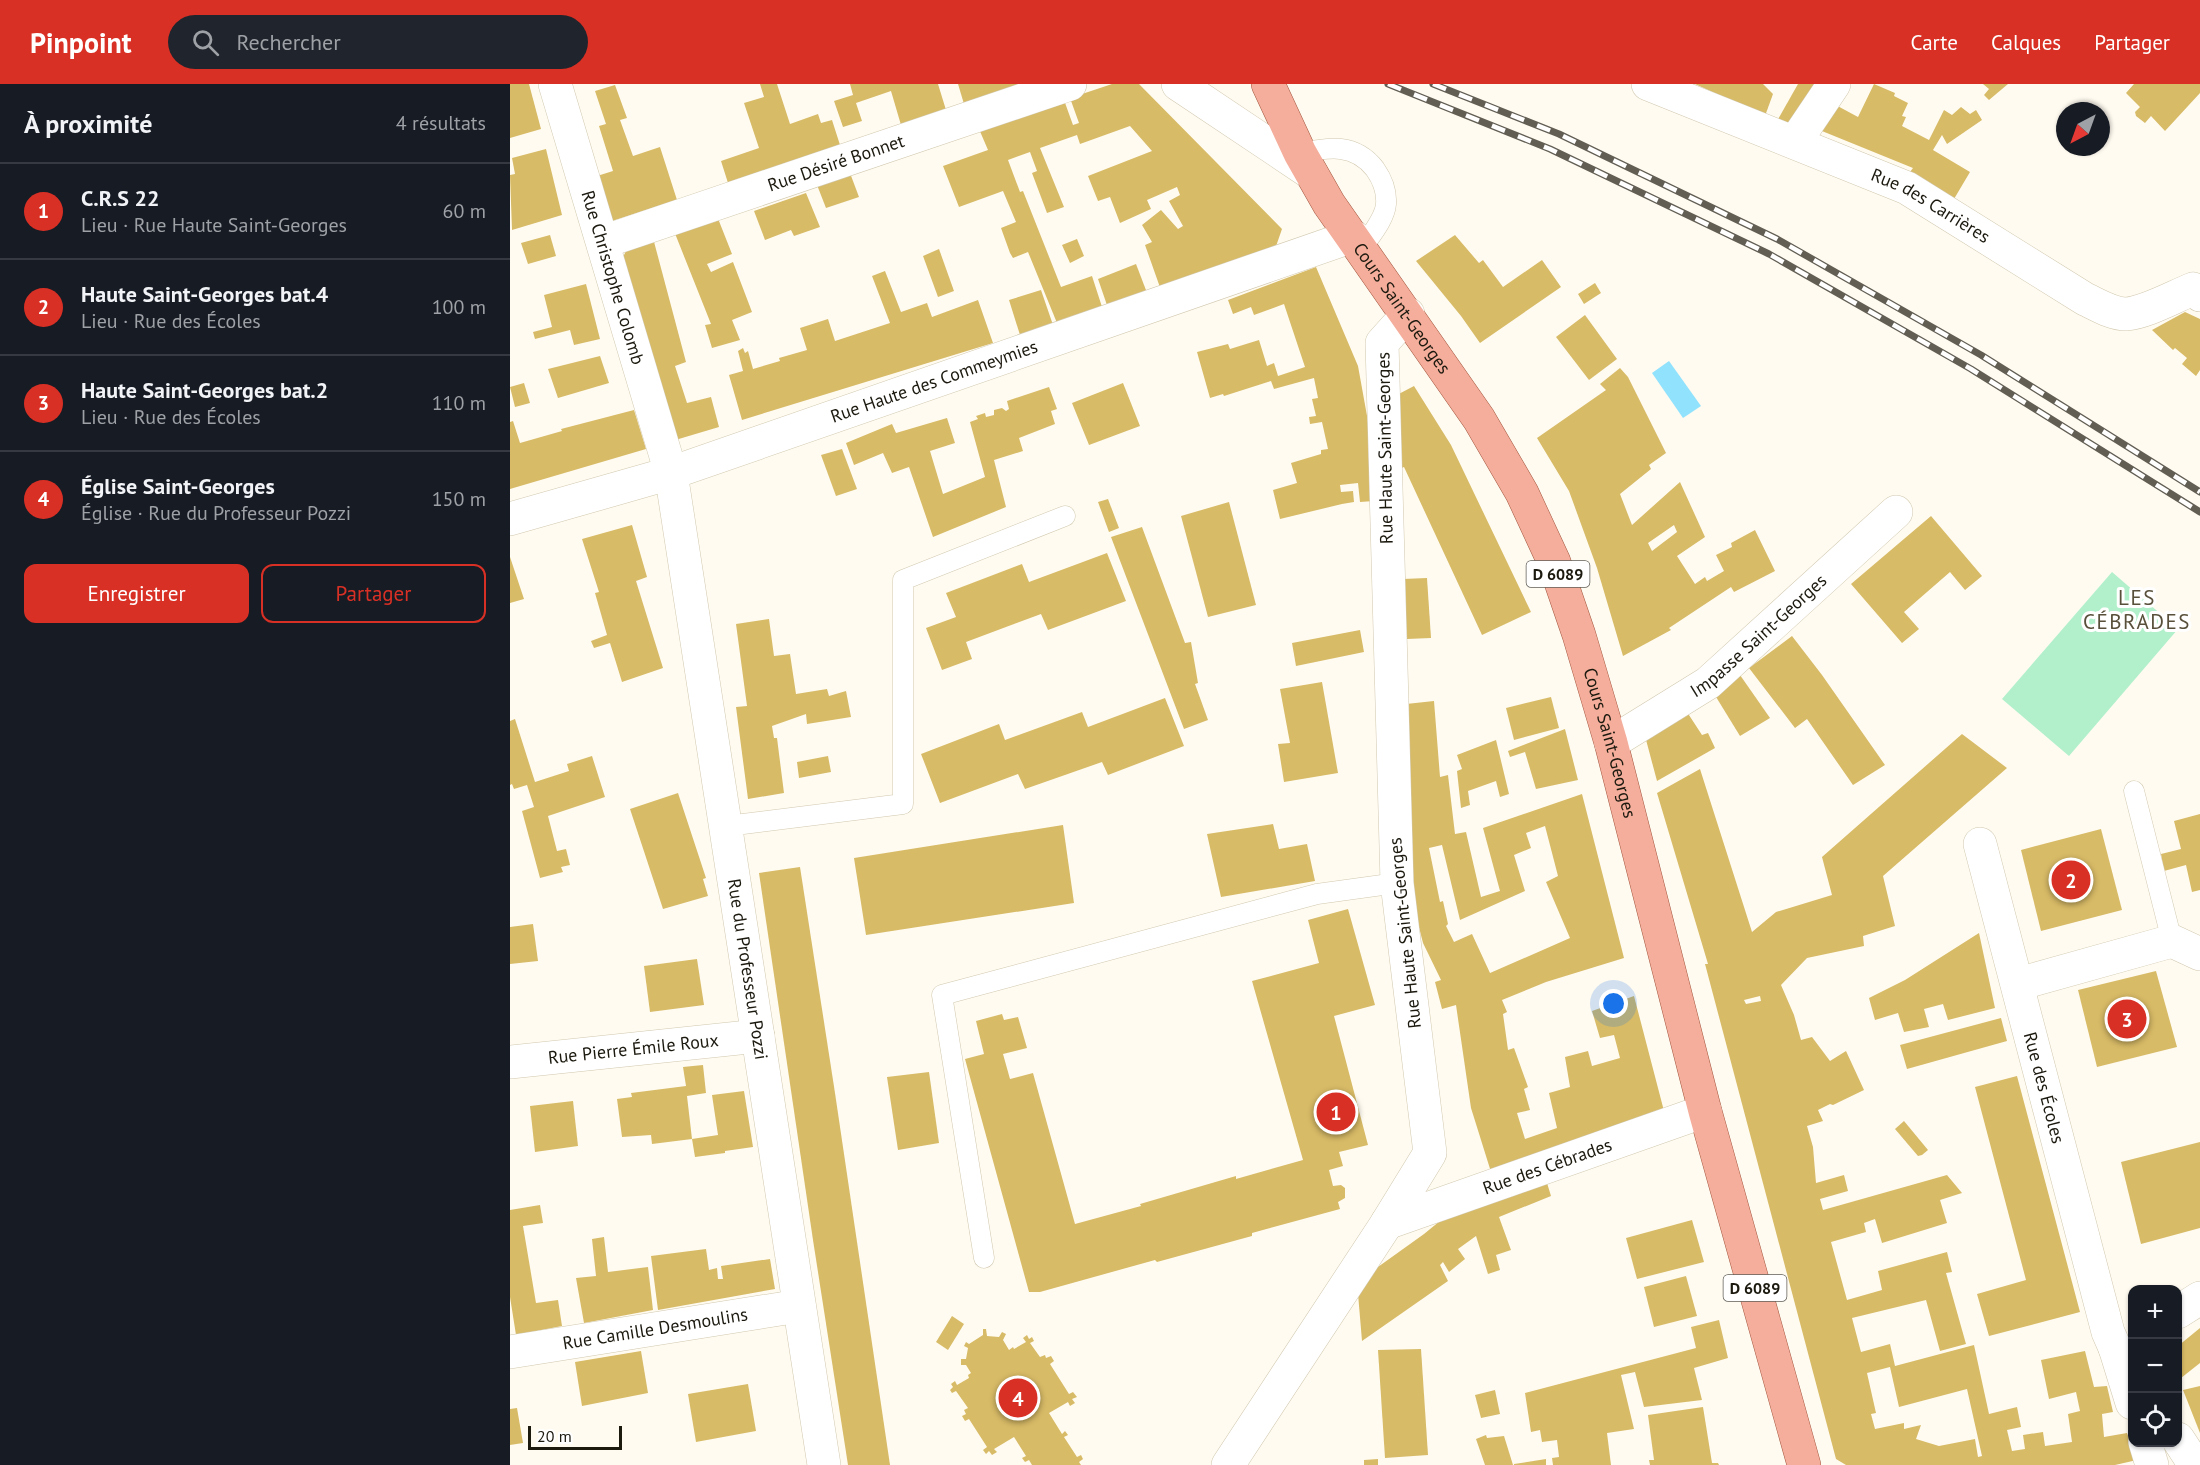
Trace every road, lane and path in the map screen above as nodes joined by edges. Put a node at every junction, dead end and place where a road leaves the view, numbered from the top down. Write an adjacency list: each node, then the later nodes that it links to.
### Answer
1 (555, 84): 9 (street, Rue Christophe Colomb)
2 (1070, 84): 9 (street, Rue Désiré Bonnet)
3 (1178, 84): 8 (street)
4 (1648, 84): 7 (street, Rue des Carrières)
5 (1834, 84): 7 (street)
6 (1270, 91): 8 (main road, Cours Saint-Georges / D 6089)
7 (1795, 142): 11 (street, Rue des Carrières)
8 (1306, 163): 10 (main road, Cours Saint-Georges / D 6089); 10 (lane)
9 (603, 242): 13 (street, Rue Christophe Colomb)
10 (1358, 242): 12 (main road, Cours Saint-Georges / D 6089); 13 (street, Rue Haute des Commeymies)
11 (2198, 288)
12 (1408, 314): 17 (main road, Cours Saint-Georges / D 6089); 21 (street, Rue Haute Saint-Georges)
13 (671, 473): 16 (street, Rue Haute des Commeymies); 19 (street, Rue du Professeur Pozzi)
14 (1896, 512): 17 (street, Impasse Saint-Georges)
15 (1065, 516): 19 (lane)
16 (510, 519)
17 (1611, 743): 26 (main road, Cours Saint-Georges / D 6089)
18 (2134, 791): 22 (lane)
19 (726, 826): 24 (street, Rue du Professeur Pozzi)
20 (1980, 844): 23 (street, Rue des Écoles)
21 (1397, 883): 27 (street, Rue Haute Saint-Georges); 28 (lane)
22 (2186, 947): 23 (street)
23 (2018, 984): 32 (street, Rue des Écoles)
24 (758, 1036): 25 (street, Rue Pierre Émile Roux); 30 (street, Rue du Professeur Pozzi)
25 (510, 1062)
26 (1705, 1111): 27 (street, Rue des Cébrades); 39 (main road, Cours Saint-Georges / D 6089)
27 (1387, 1222): 38 (street, Rue Haute Saint-Georges)
28 (984, 1258)
29 (2200, 1298): 31 (street)
30 (799, 1306): 33 (street, Rue Camille Desmoulins); 37 (street, Rue du Professeur Pozzi)
31 (2182, 1309)
32 (2122, 1345): 34 (street, Rue des Écoles)
33 (510, 1353)
34 (2131, 1393)
35 (2182, 1445): 41 (street)
36 (2146, 1447): 40 (street)
37 (824, 1465)
38 (1228, 1465)
39 (1804, 1465)
40 (2152, 1465)
41 (2195, 1465)

